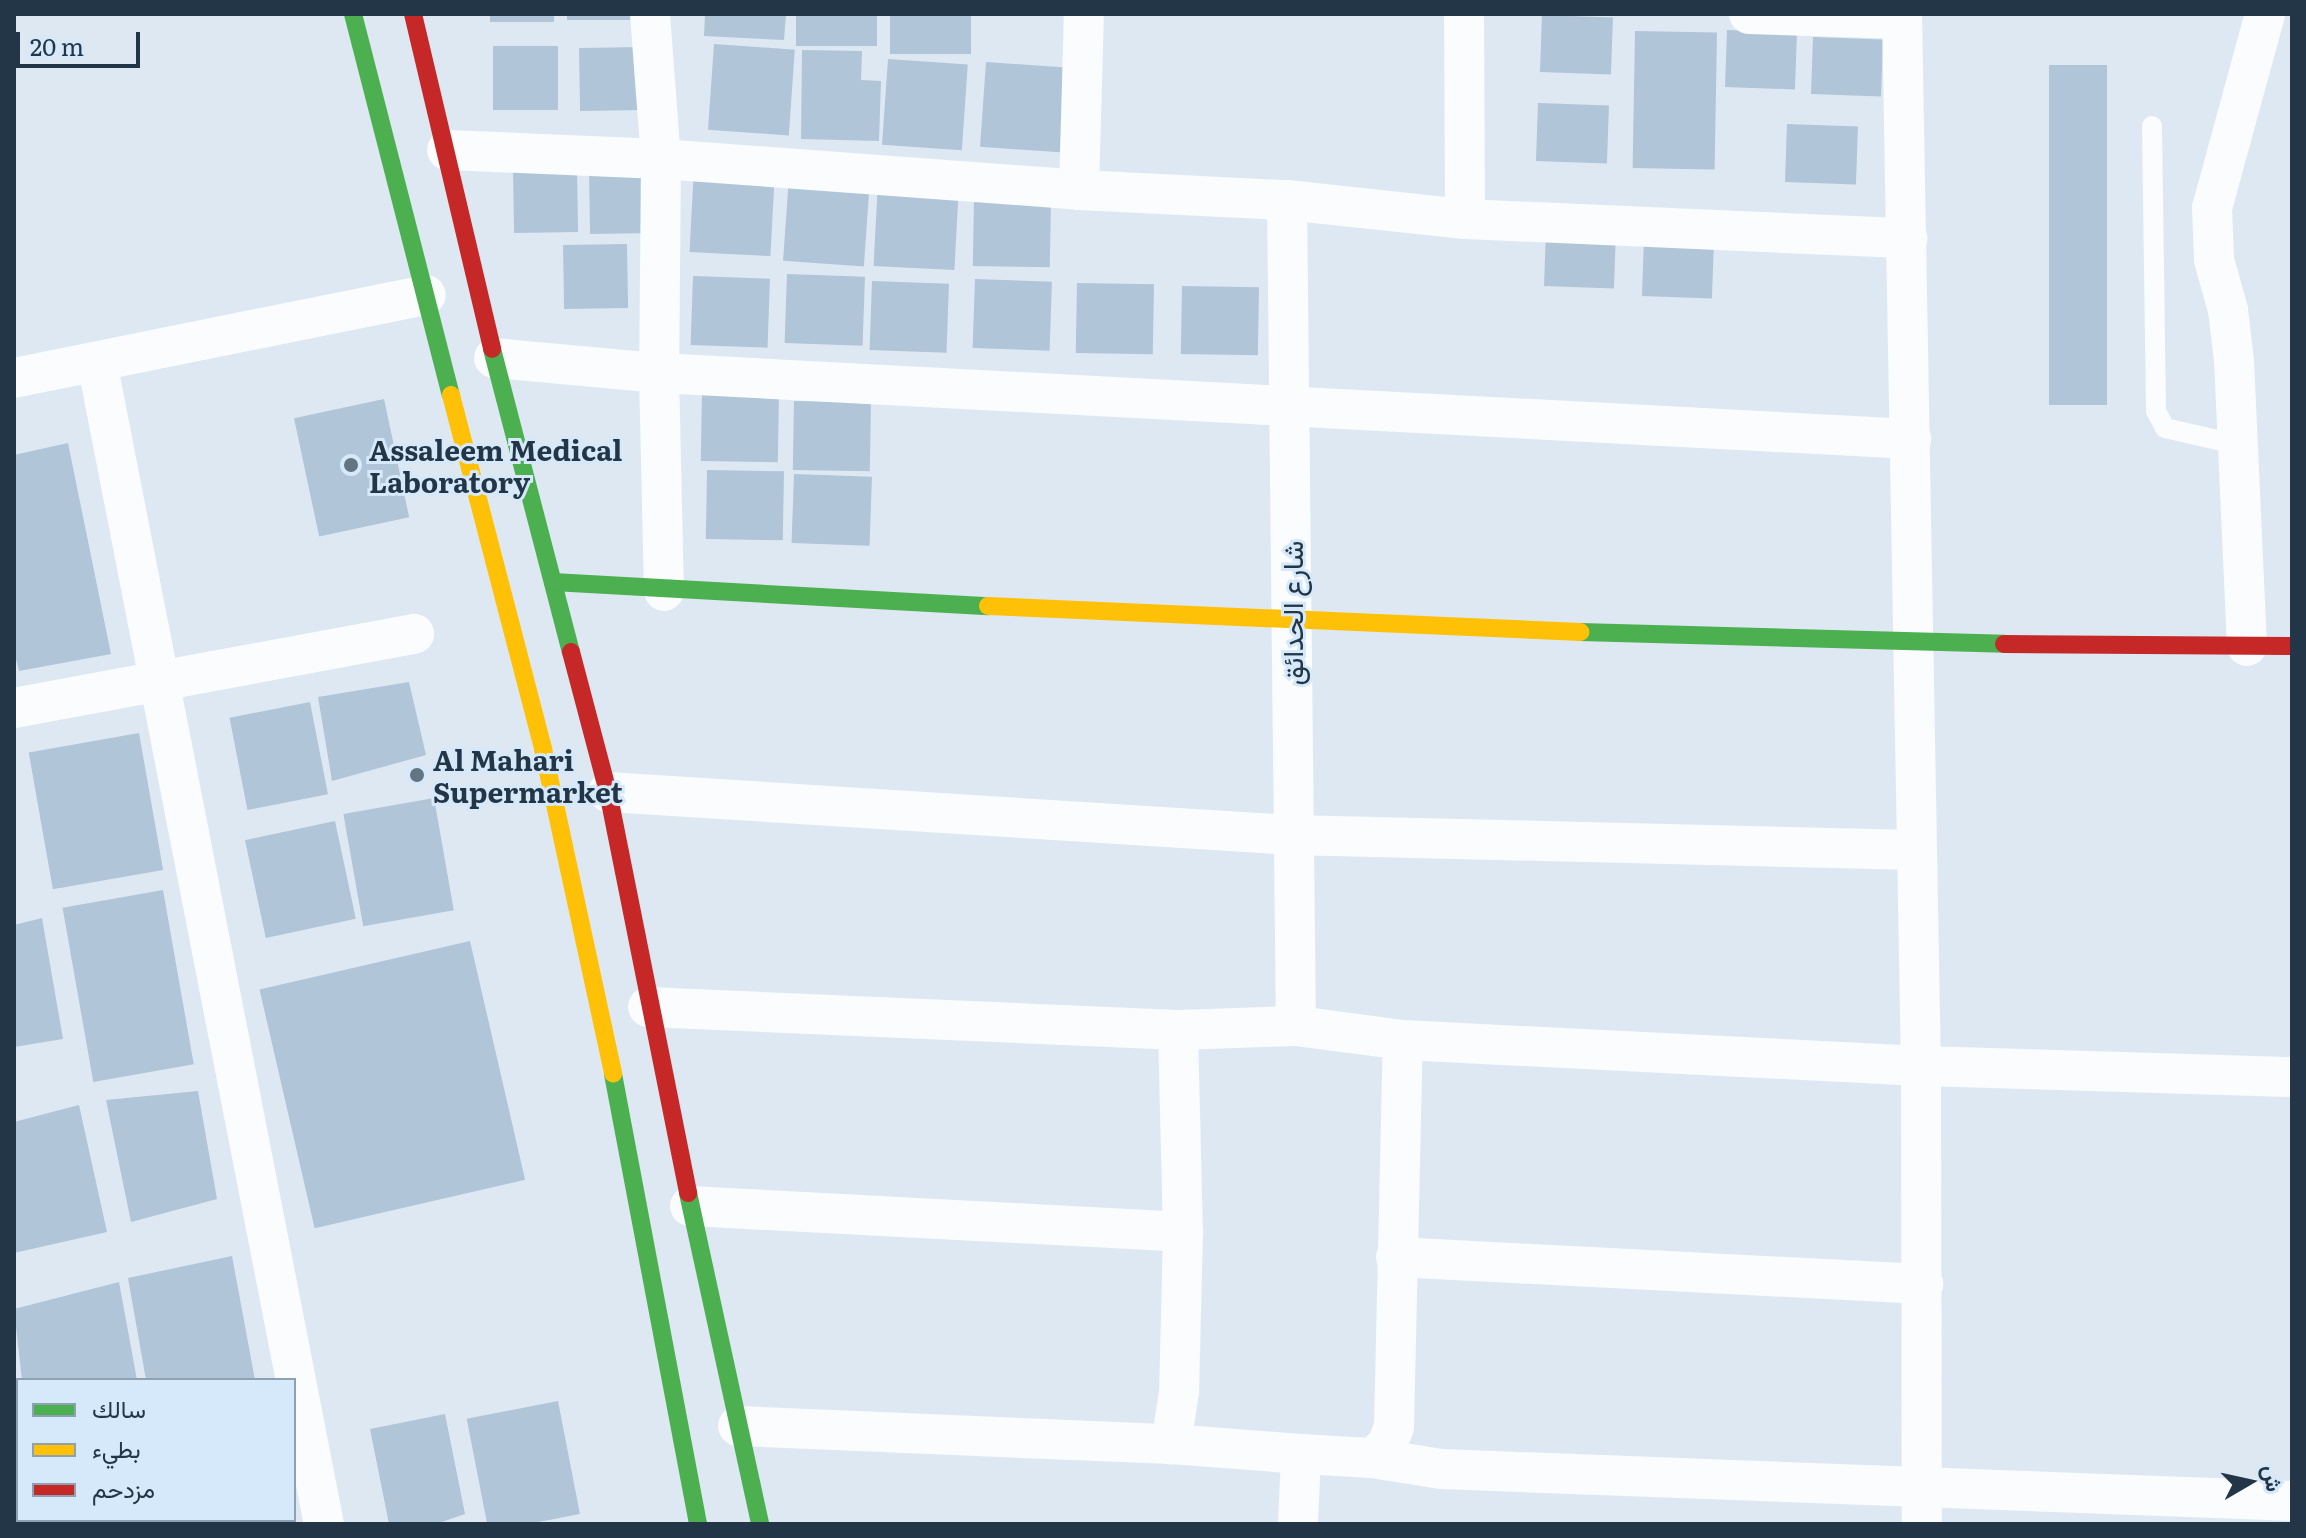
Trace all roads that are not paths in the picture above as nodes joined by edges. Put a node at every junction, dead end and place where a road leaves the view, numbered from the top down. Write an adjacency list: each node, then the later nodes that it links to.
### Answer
1 (353, 14): 16 (main road)
2 (413, 14): 10 (main road)
3 (650, 14): 11 (street)
4 (1084, 14): 12 (street)
5 (1464, 14): 14 (street)
6 (1749, 14): 8 (street)
7 (2265, 14): 23 (street)
8 (1911, 16): 15 (street)
9 (2152, 126): 23 (lane)
10 (447, 150): 11 (street); 17 (main road)
11 (661, 159): 12 (street); 19 (street)
12 (1079, 190): 13 (street)
13 (1287, 200): 14 (street); 21 (street, شارع الحدائق)
14 (1465, 219): 15 (street)
15 (1908, 238): 22 (street)
16 (426, 295): 18 (street); 56 (main road)
17 (494, 358): 19 (street); 24 (main road)
18 (97, 362): 20 (street); 31 (street)
19 (659, 373): 21 (street); 25 (street)
20 (14, 378)
21 (1291, 409): 22 (street); 26 (street, شارع الحدائق)
22 (1911, 439): 28 (street)
23 (2239, 445): 29 (street)
24 (553, 582): 25 (main road); 33 (main road)
25 (664, 591): 26 (main road)
26 (1291, 622): 28 (main road); 34 (street, شارع الحدائق)
27 (414, 634): 31 (street)
28 (1914, 644): 29 (main road); 35 (street)
29 (2247, 646): 30 (main road)
30 (2292, 646)
31 (158, 682): 32 (street); 46 (street)
32 (14, 708)
33 (608, 792): 34 (street); 36 (main road)
34 (1291, 835): 35 (street); 37 (street, شارع الحدائق)
35 (1917, 850): 40 (street)
36 (648, 1007): 38 (street); 42 (main road)
37 (1296, 1026): 38 (street); 39 (street)
38 (1178, 1030): 43 (street)
39 (1403, 1040): 40 (street); 44 (street)
40 (1921, 1066): 41 (street); 45 (street)
41 (2292, 1077)
42 (690, 1206): 43 (street); 48 (main road)
43 (1183, 1232): 50 (street)
44 (1396, 1257): 45 (street); 52 (street)
45 (1923, 1284): 54 (street)
46 (289, 1378)
47 (296, 1417): 49 (street)
48 (738, 1426): 50 (street); 57 (main road)
49 (300, 1438): 55 (street)
50 (1171, 1444): 51 (street)
51 (1301, 1454): 52 (street); 58 (street)
52 (1372, 1458): 54 (street)
53 (2292, 1501): 54 (street)
54 (1923, 1506)
55 (324, 1524)
56 (698, 1524)
57 (760, 1524)
58 (1298, 1524)

